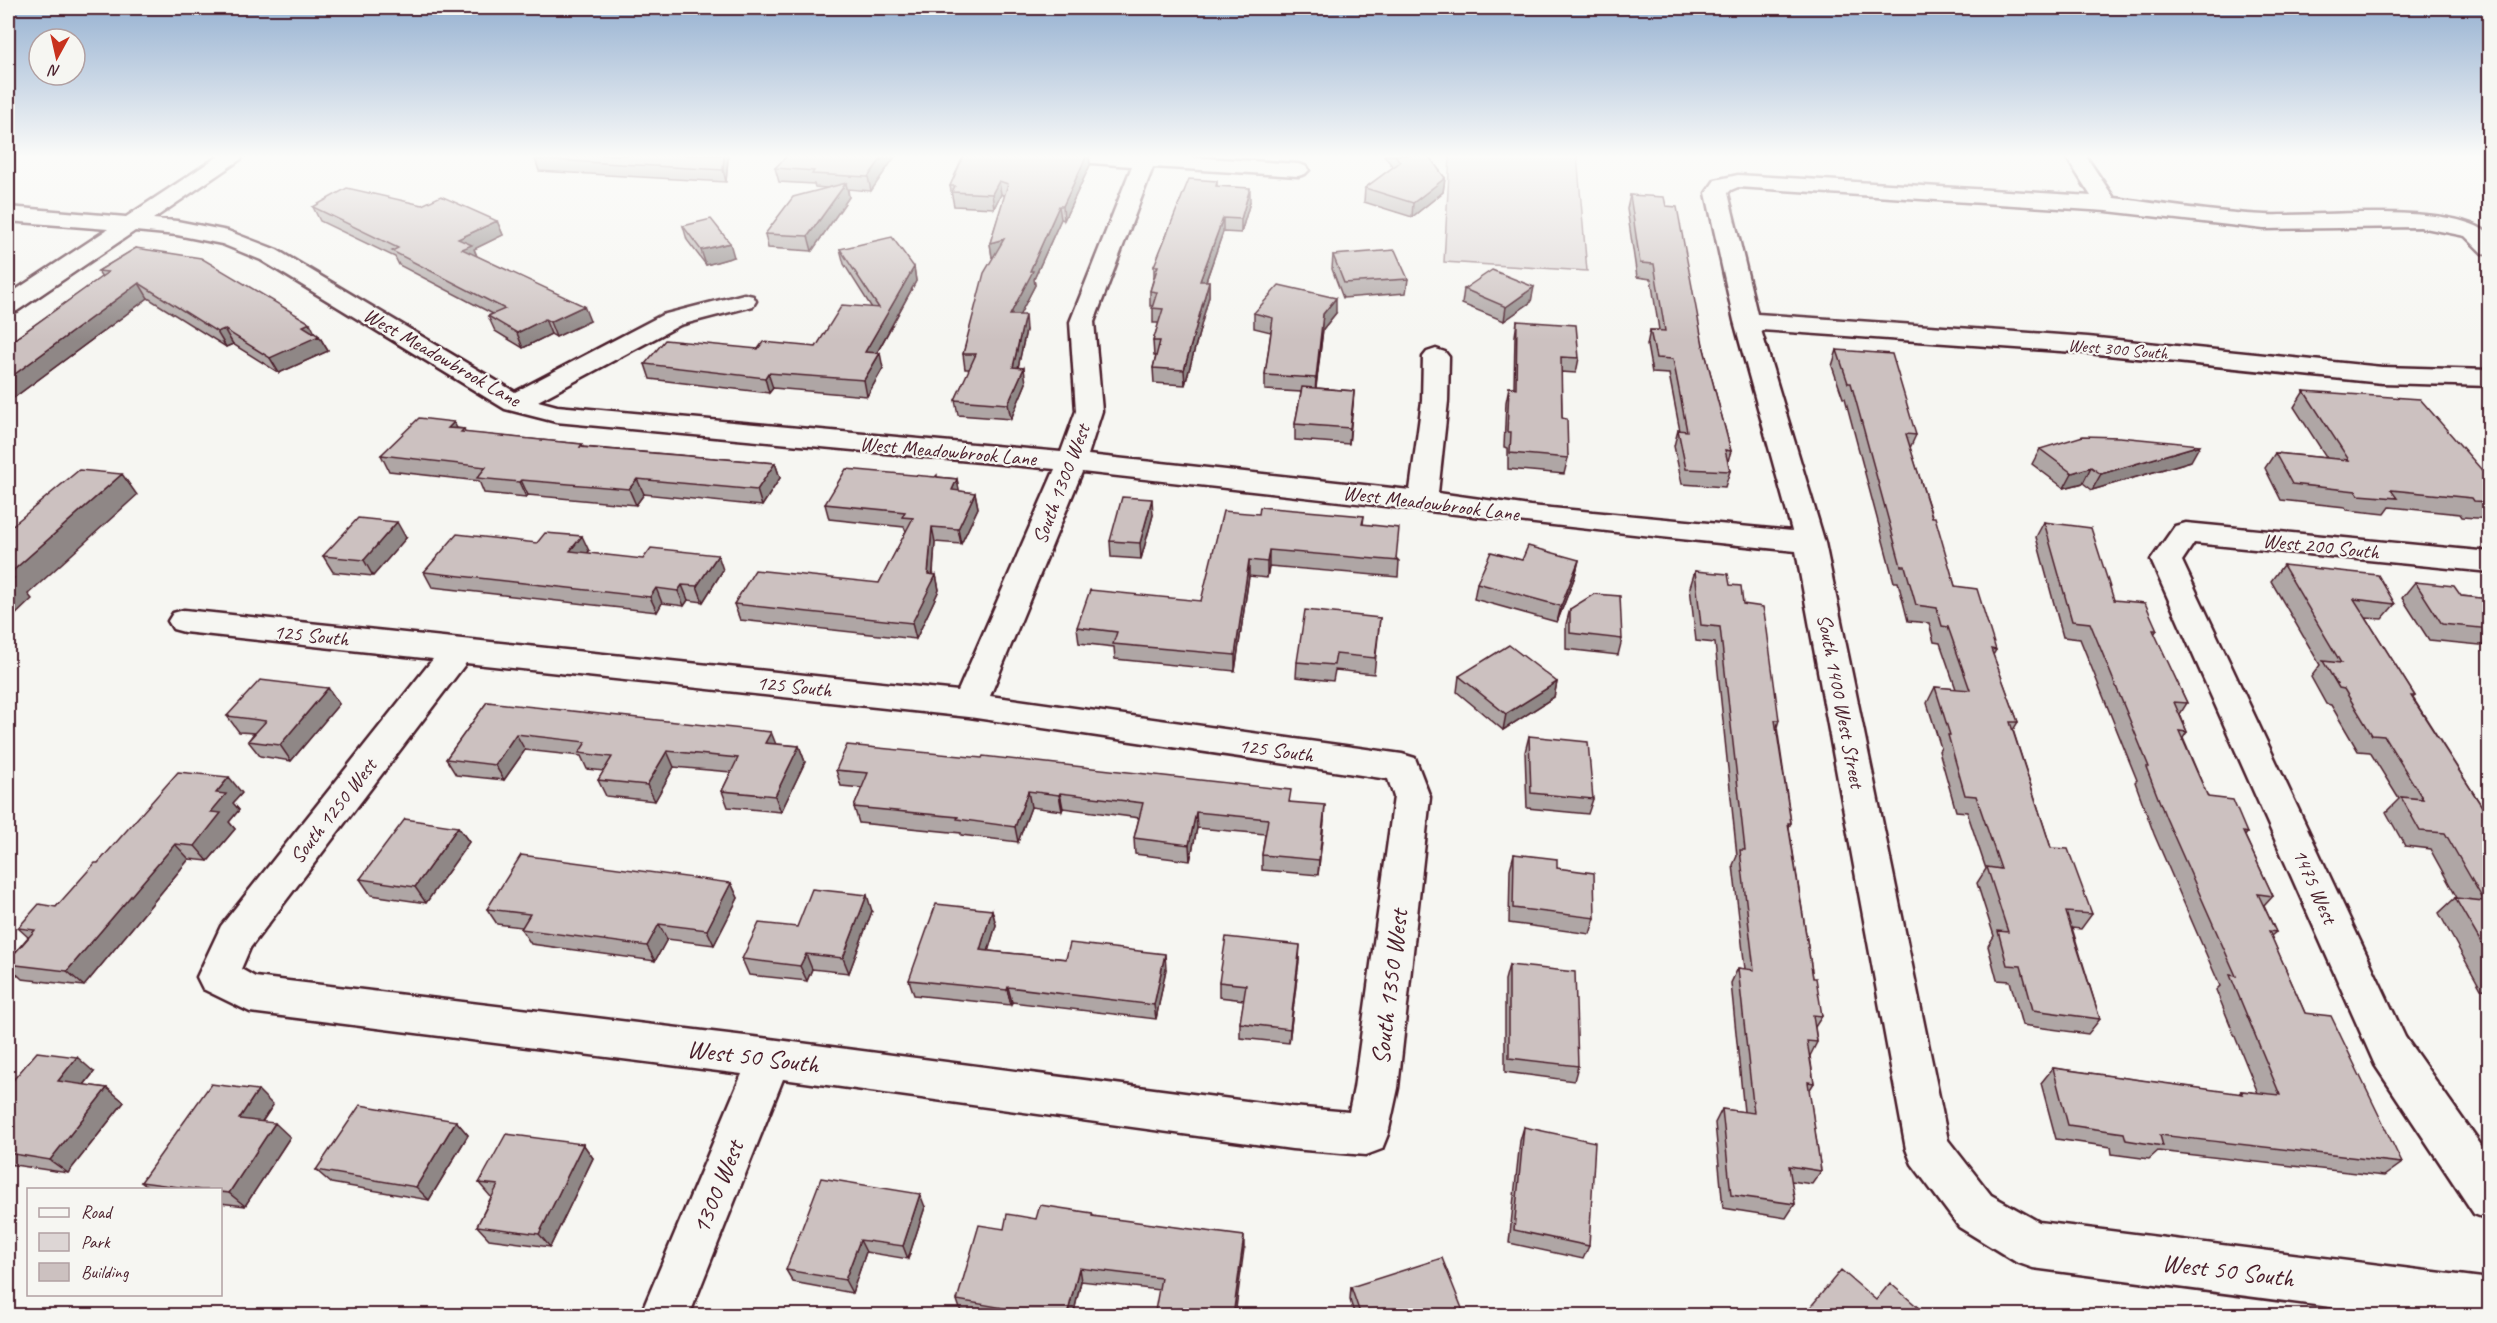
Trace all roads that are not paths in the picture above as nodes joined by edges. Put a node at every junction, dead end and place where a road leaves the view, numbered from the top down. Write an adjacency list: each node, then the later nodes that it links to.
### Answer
1 (41, 217): 6 (street, West Meadowbrook Lane)
2 (141, 217): 6 (street)
3 (1123, 217): 14 (street, South 1300 West)
4 (1722, 217): 10 (street, South 1400 West Street)
5 (2218, 217): 7 (street)
6 (130, 224): 9 (street); 13 (street, West Meadowbrook Lane)
7 (2490, 248)
8 (744, 301): 13 (street)
9 (8, 306)
10 (1746, 321): 12 (street, West 300 South); 16 (street, South 1400 West Street)
11 (1436, 357): 15 (street)
12 (2490, 378)
13 (514, 403): 14 (street, West Meadowbrook Lane)
14 (1072, 462): 15 (street, West Meadowbrook Lane); 21 (street, South 1300 West)
15 (1423, 500): 16 (street, West Meadowbrook Lane)
16 (1810, 543): 27 (street, South 1400 West Street)
17 (2166, 560): 18 (street, West 200 South); 26 (street, 1475 West)
18 (2490, 562)
19 (184, 621): 20 (street, 125 South)
20 (457, 651): 21 (street, 125 South); 23 (street, South 1250 West)
21 (969, 705): 22 (street, 125 South)
22 (1402, 768): 25 (street, South 1350 West)
23 (217, 977): 24 (street, West 50 South)
24 (770, 1058): 25 (street, West 50 South); 29 (street, 1300 West)
25 (1292, 1128)
26 (2490, 1198)
27 (1974, 1211): 28 (street, West 50 South)
28 (2490, 1304)
29 (664, 1316)

